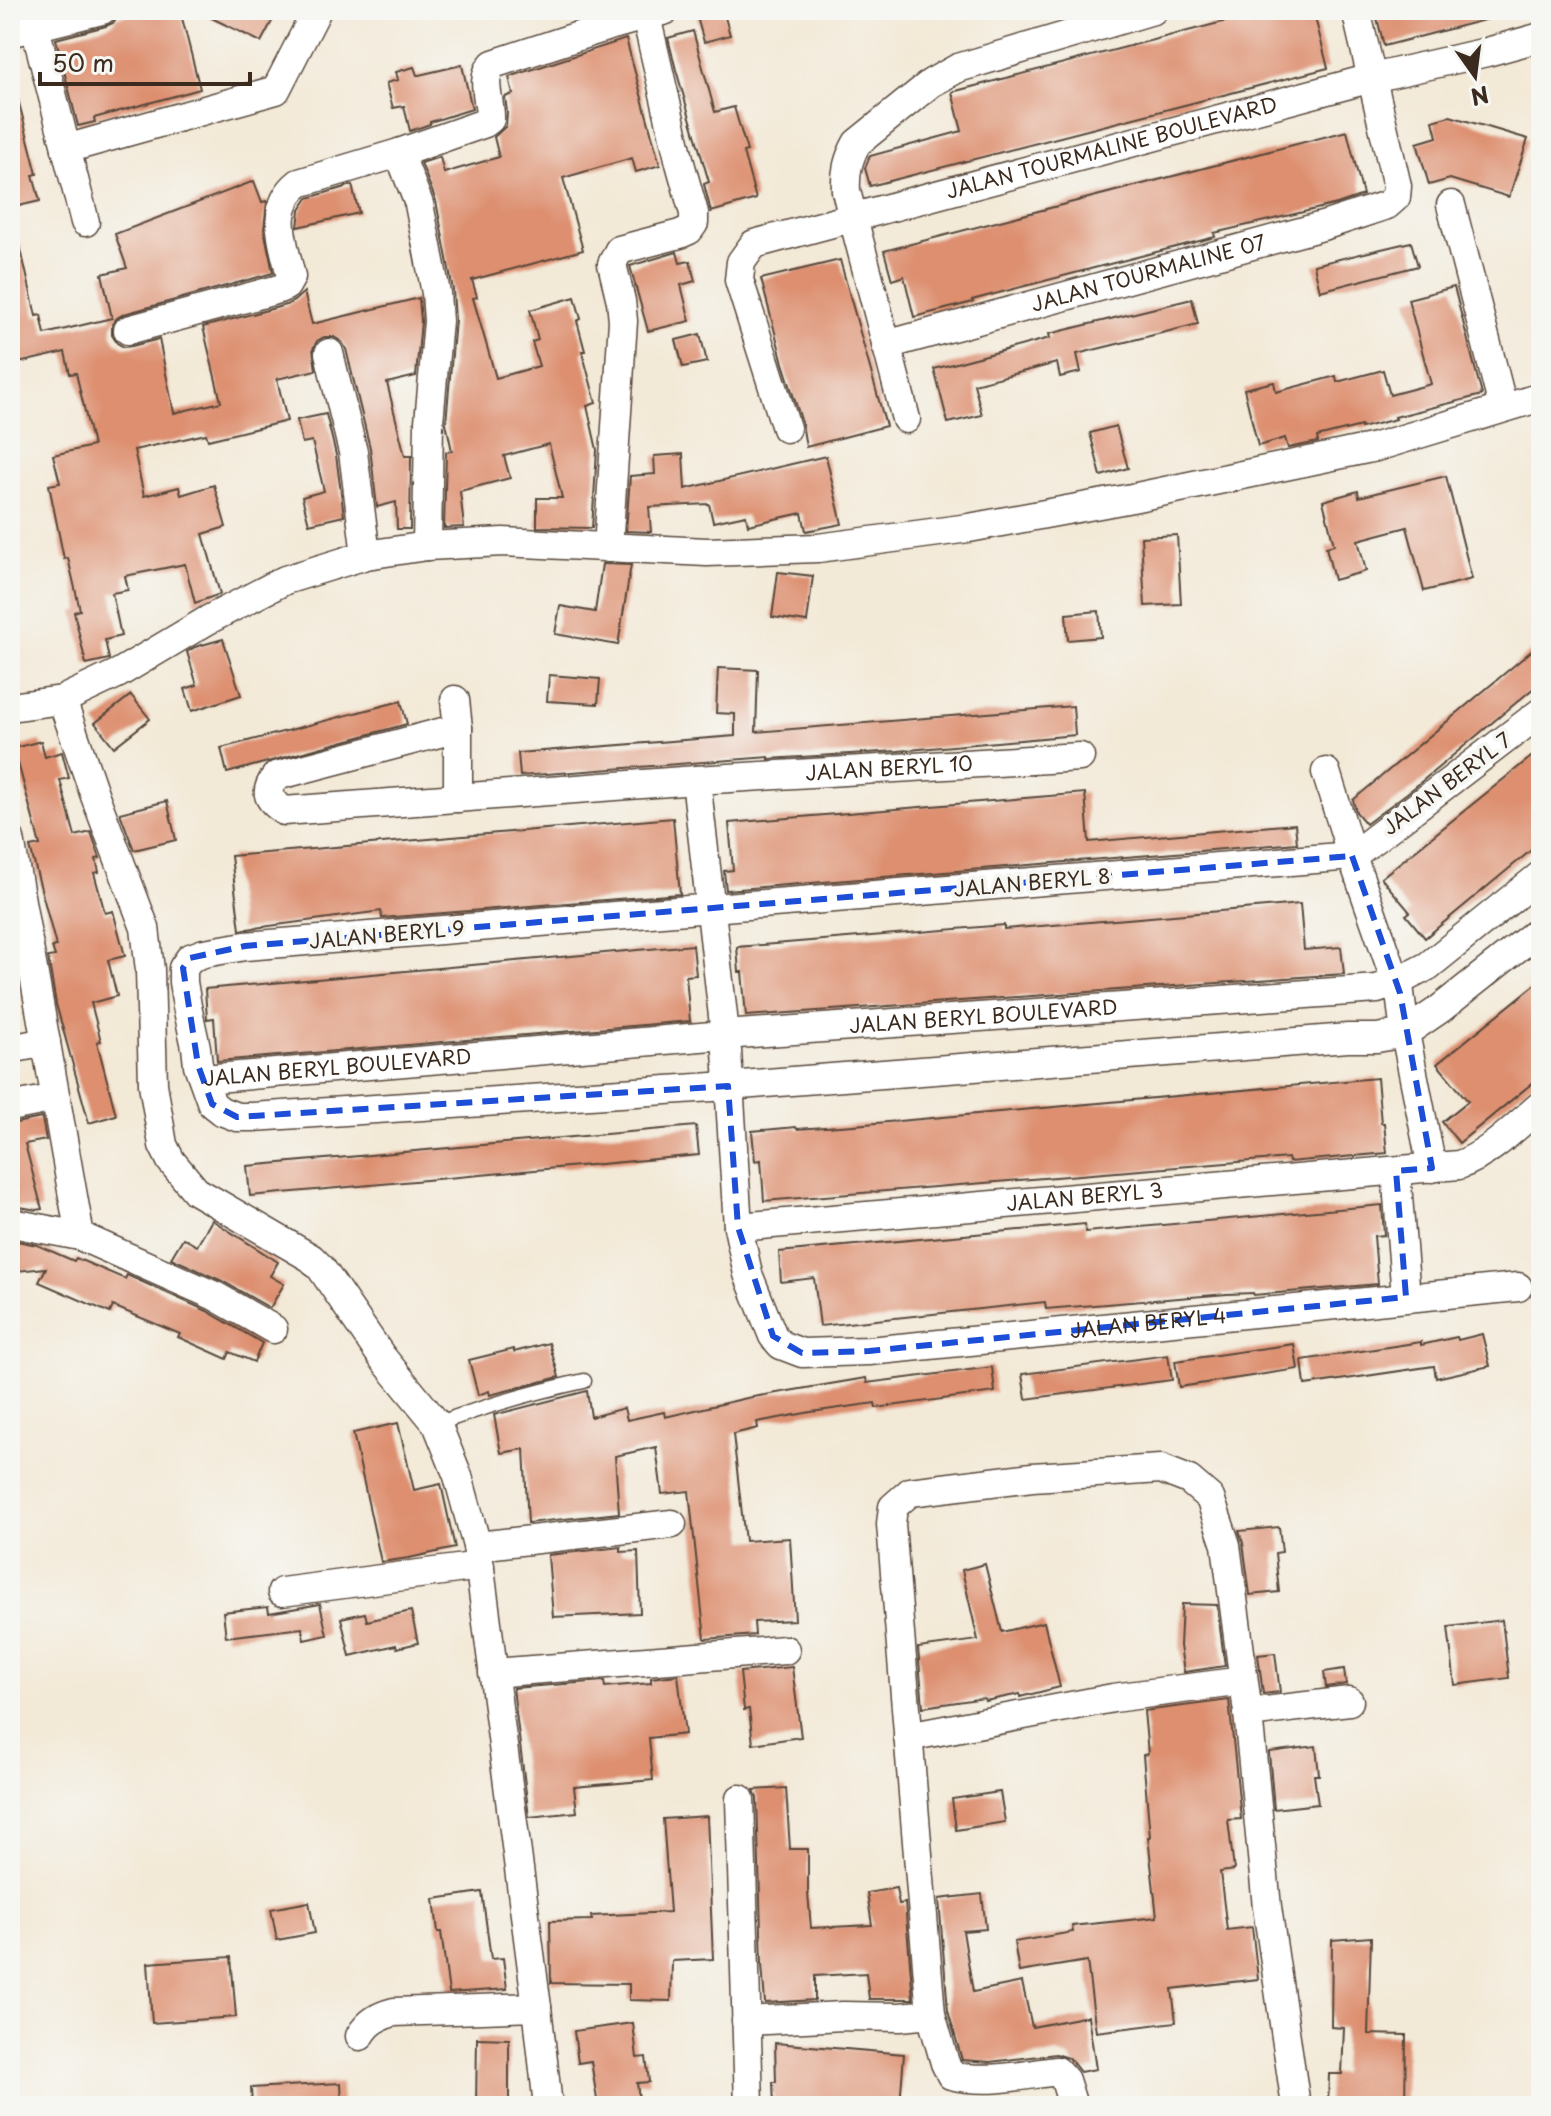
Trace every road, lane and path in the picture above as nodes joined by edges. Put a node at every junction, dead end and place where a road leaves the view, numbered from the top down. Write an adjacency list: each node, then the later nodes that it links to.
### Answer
1 (102, 10): 7 (street)
2 (317, 10): 10 (street)
3 (1153, 10): 13 (street)
4 (1356, 10): 9 (street)
5 (656, 13): 6 (street); 23 (street)
6 (607, 18): 11 (street)
7 (22, 30): 10 (street)
8 (1541, 37): 9 (street, JALAN TOURMALINE BOULEVARD)
9 (1372, 78): 13 (street, JALAN TOURMALINE BOULEVARD); 16 (street, JALAN TOURMALINE 07)
10 (66, 149): 14 (street)
11 (399, 153): 15 (street); 22 (street)
12 (1451, 205): 19 (street)
13 (853, 216): 16 (street); 21 (street, JALAN TOURMALINE BOULEVARD)
14 (85, 222)
15 (128, 330)
16 (886, 345): 20 (street)
17 (329, 353): 24 (street)
18 (1541, 397): 19 (street)
19 (1503, 407): 23 (street)
20 (906, 419)
21 (786, 428)
22 (427, 546): 23 (street); 24 (street)
23 (608, 548)
24 (366, 555): 25 (street)
25 (62, 700): 26 (street); 55 (street)
26 (10, 707)
27 (1541, 712): 33 (street, JALAN BERYL 7)
28 (1080, 757): 30 (street, JALAN BERYL 10)
29 (1326, 772): 33 (street)
30 (696, 780): 31 (street); 35 (street)
31 (458, 798): 31 (street)
32 (10, 839): 37 (street)
33 (1352, 856): 35 (street, JALAN BERYL 8); 38 (street)
34 (1541, 875): 38 (street, JALAN BERYL BOULEVARD)
35 (712, 909): 41 (street); 42 (street, JALAN BERYL 9)
36 (1541, 929): 38 (street, JALAN BERYL BOULEVARD)
37 (20, 946): 39 (street)
38 (1401, 1006): 41 (street, JALAN BERYL BOULEVARD); 41 (street, JALAN BERYL BOULEVARD); 46 (street)
39 (46, 1042): 40 (street); 43 (street)
40 (10, 1049)
41 (727, 1062): 42 (street, JALAN BERYL BOULEVARD); 42 (street, JALAN BERYL BOULEVARD); 49 (street)
42 (204, 1079)
43 (56, 1098): 45 (street); 50 (street)
44 (1541, 1105): 46 (street, JALAN BERYL 3)
45 (10, 1107)
46 (1432, 1168): 47 (street, JALAN BERYL 3)
47 (1396, 1171): 49 (street, JALAN BERYL 3); 52 (street)
48 (10, 1225): 50 (street)
49 (738, 1227): 52 (street, JALAN BERYL 4)
50 (80, 1236): 53 (street)
51 (1518, 1287): 52 (street, JALAN BERYL 4)
52 (1406, 1297)
53 (273, 1329)
54 (584, 1381): 55 (lane)
55 (437, 1424): 57 (street)
56 (672, 1524): 57 (street)
57 (478, 1556): 58 (street); 60 (street)
58 (282, 1592)
59 (785, 1650): 60 (street)
60 (493, 1673): 66 (street)
61 (1243, 1681): 63 (street); 64 (street); 64 (street)
62 (1349, 1701): 63 (street)
63 (1248, 1713): 73 (street)
64 (908, 1737): 67 (street)
65 (740, 1799): 68 (street)
66 (537, 2007): 69 (street); 70 (street)
67 (931, 2014): 68 (street); 72 (street)
68 (746, 2021): 71 (street)
69 (360, 2036)
70 (548, 2106)
71 (749, 2106)
72 (1073, 2106)
73 (1296, 2106)

